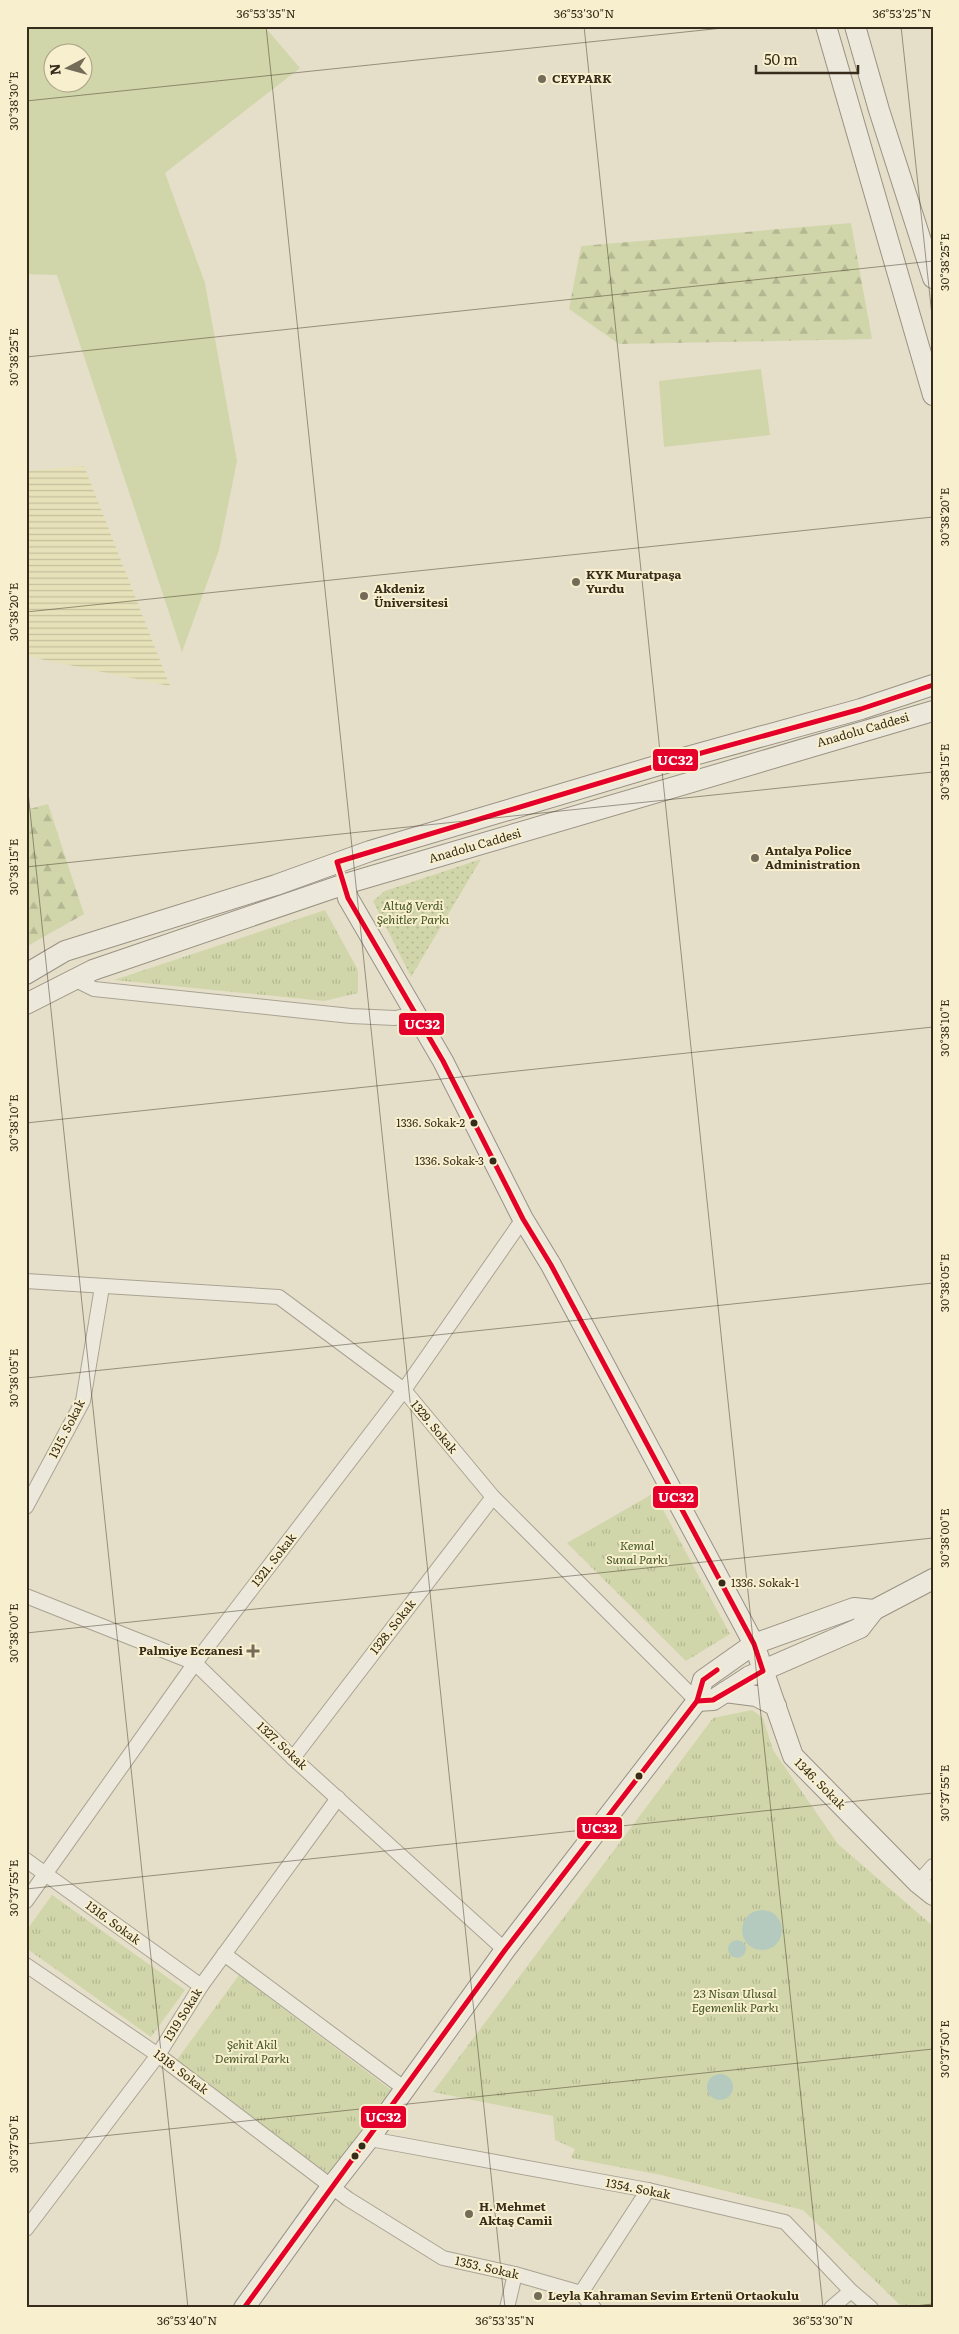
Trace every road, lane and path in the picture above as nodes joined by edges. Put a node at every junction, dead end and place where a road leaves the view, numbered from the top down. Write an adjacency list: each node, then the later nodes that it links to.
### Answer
1 (826, 26): 4 (street)
2 (855, 26): 3 (street)
3 (933, 278)
4 (933, 395)
5 (933, 685): 7 (street, Anadolu Caddesi)
6 (933, 711): 8 (street, Anadolu Caddesi)
7 (337, 862): 8 (street); 9 (street, Anadolu Caddesi)
8 (345, 884): 10 (street, Anadolu Caddesi); 12 (street, 1346. Sokak)
9 (26, 974)
10 (77, 976): 11 (street, Anadolu Caddesi); 12 (street)
11 (26, 1004)
12 (415, 1014): 13 (street, 1346. Sokak)
13 (523, 1219): 16 (street, 1321. Sokak); 22 (street, 1346. Sokak)
14 (26, 1281): 15 (street, 1329. Sokak)
15 (102, 1287): 16 (street, 1329. Sokak); 18 (street, 1315. Sokak)
16 (404, 1390): 17 (street, 1329. Sokak); 23 (street, 1321. Sokak)
17 (493, 1497): 26 (street, 1329. Sokak); 28 (street, 1328. Sokak)
18 (26, 1507)
19 (933, 1579): 21 (street)
20 (26, 1596): 23 (street, 1327. Sokak)
21 (874, 1610): 22 (street); 24 (street)
22 (754, 1644): 24 (street, 1346. Sokak); 26 (street)
23 (195, 1663): 28 (street, 1327. Sokak); 32 (street, 1321. Sokak)
24 (763, 1670): 25 (street); 27 (street, 1346. Sokak)
25 (725, 1692): 26 (street); 27 (street)
26 (697, 1702): 35 (street)
27 (776, 1706): 33 (street, 1346. Sokak)
28 (293, 1758): 29 (street, 1327. Sokak)
29 (338, 1798): 35 (street, 1327. Sokak); 36 (street, 1319 Sokak)
30 (26, 1860): 32 (street, 1316. Sokak)
31 (933, 1866): 33 (street)
32 (46, 1875): 34 (street, 1321. Sokak); 38 (street, 1316. Sokak)
33 (926, 1889)
34 (26, 1901)
35 (505, 1950): 40 (street)
36 (224, 1954): 38 (street, 1319 Sokak); 40 (street)
37 (26, 1965): 39 (street, 1318. Sokak)
38 (201, 1986): 39 (street, 1319 Sokak)
39 (158, 2054): 42 (street, 1318. Sokak); 44 (street, 1319 Sokak)
40 (405, 2089): 41 (street)
41 (370, 2139): 42 (street); 43 (street, 1354. Sokak)
42 (331, 2187): 45 (street, 1353. Sokak); 48 (street)
43 (648, 2190): 46 (street, 1354. Sokak); 47 (street)
44 (26, 2229)
45 (515, 2274): 47 (street, 1353. Sokak); 49 (street)
46 (851, 2291): 51 (street); 52 (street, 1354. Sokak)
47 (581, 2293): 50 (street)
48 (244, 2308)
49 (507, 2308)
50 (594, 2308)
51 (831, 2308)
52 (871, 2308)

